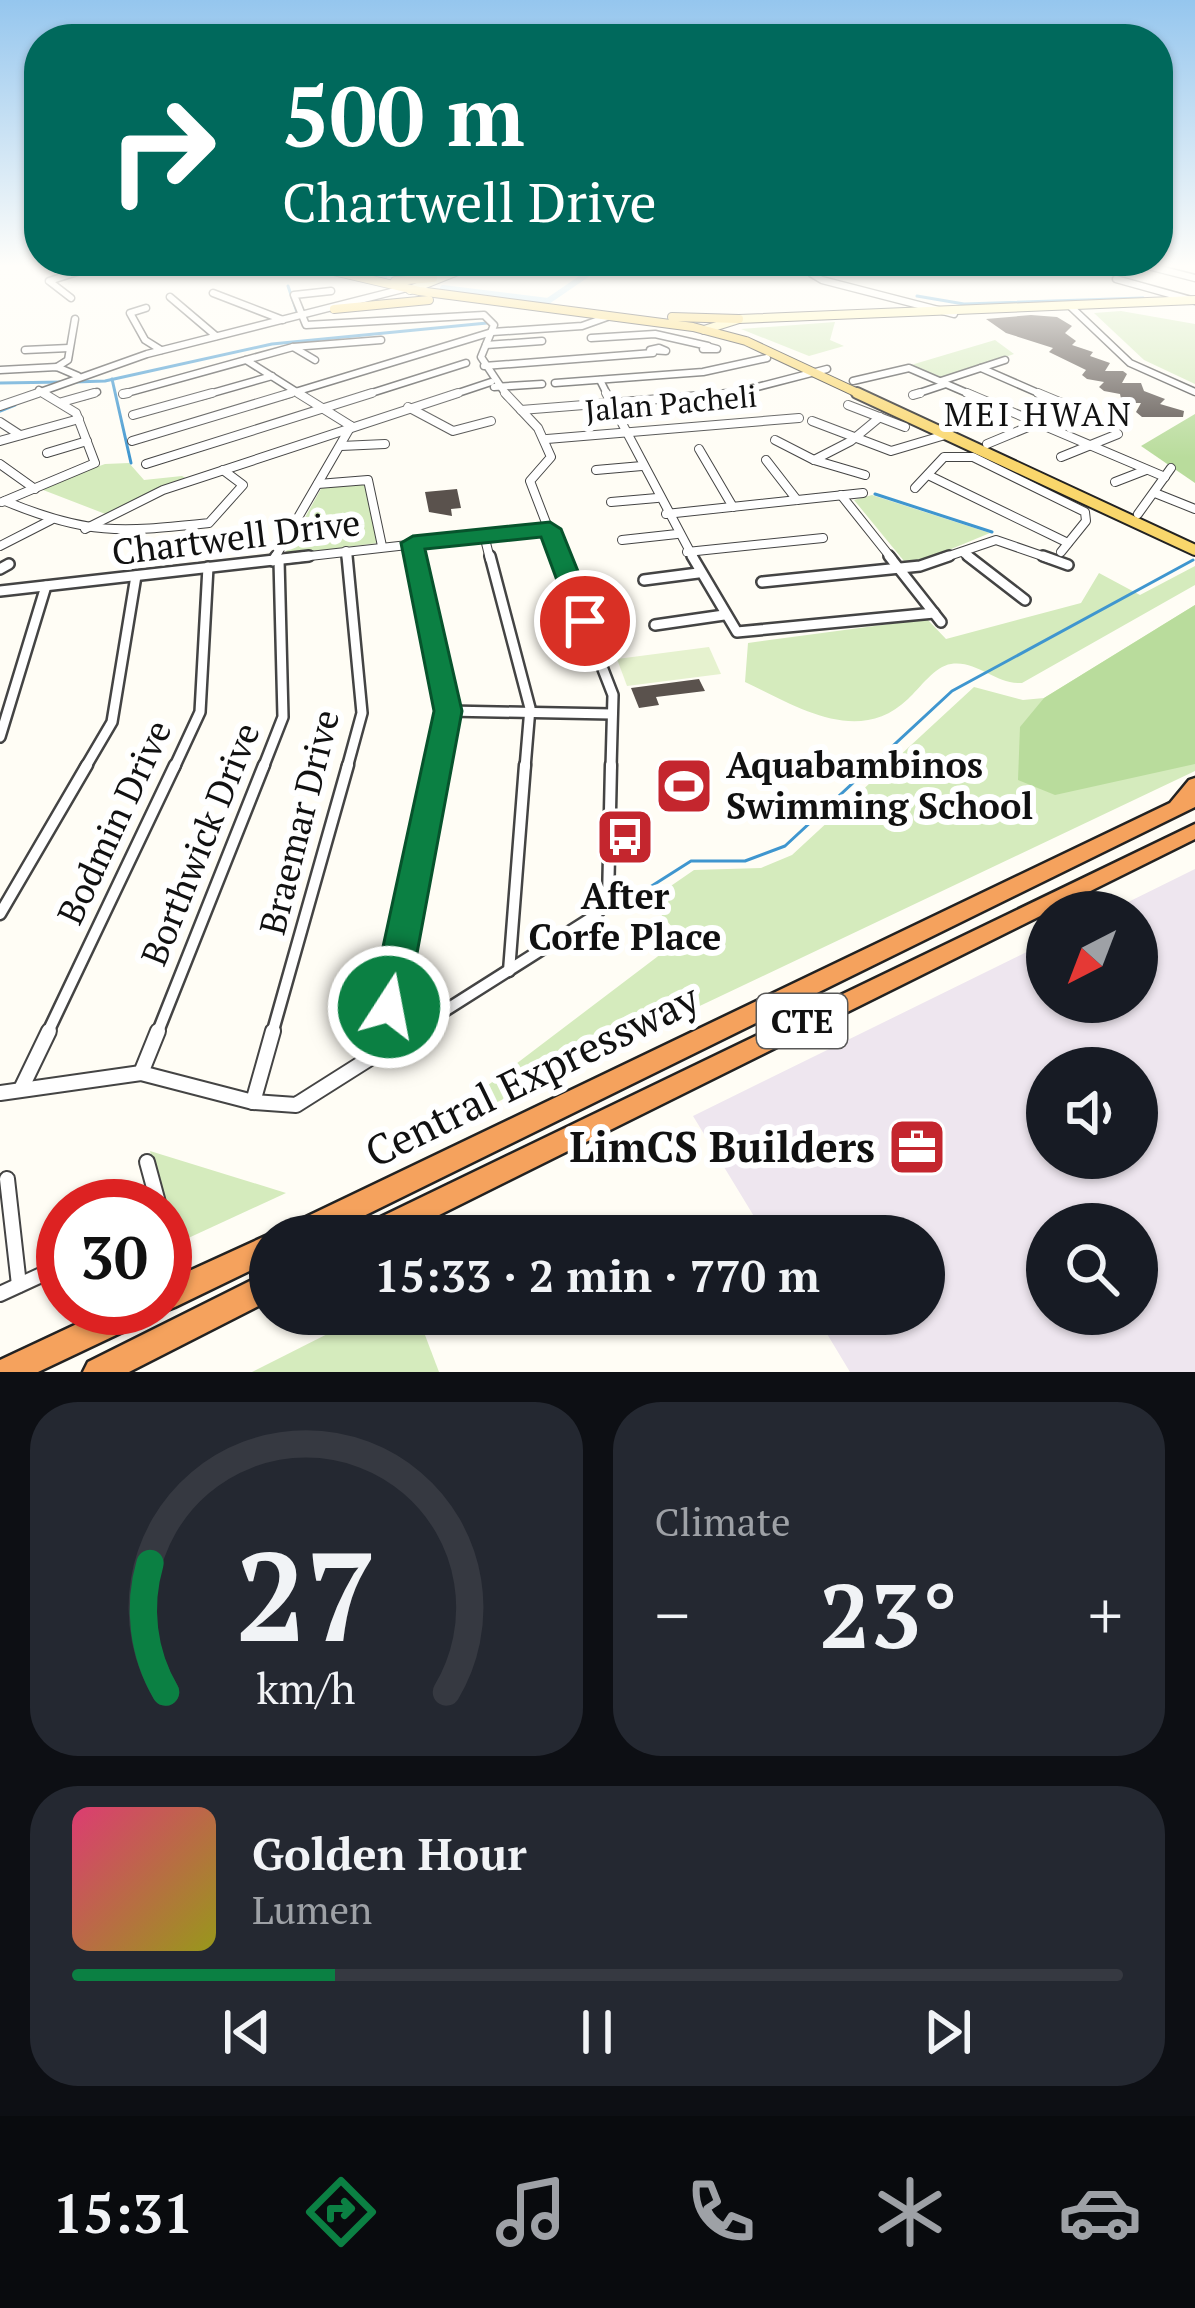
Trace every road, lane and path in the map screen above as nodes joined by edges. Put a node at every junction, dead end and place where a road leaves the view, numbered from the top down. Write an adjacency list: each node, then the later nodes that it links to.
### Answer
1 (73, 330): 18 (street)
2 (139, 330): 20 (street)
3 (209, 330): 11 (street)
4 (241, 330): 11 (street)
5 (491, 330): 12 (street)
6 (547, 330): 12 (street)
7 (587, 330): 13 (street)
8 (716, 330): 32 (main road)
9 (749, 330): 32 (main road)
10 (1098, 330): 42 (street)
11 (216, 336): 20 (street)
12 (487, 338): 15 (street); 28 (street); 44 (street)
13 (591, 338): 16 (street); 22 (street)
14 (381, 340): 17 (street)
15 (542, 340)
16 (708, 346)
17 (293, 347): 24 (street); 25 (street)
18 (69, 348): 19 (street); 29 (street)
19 (26, 350)
20 (163, 350): 33 (street)
21 (653, 353): 22 (street)
22 (601, 357): 28 (street)
23 (767, 358): 35 (street)
24 (245, 360): 34 (street); 45 (street)
25 (315, 360)
26 (1005, 360): 30 (street)
27 (466, 364): 54 (street)
28 (484, 366): 40 (street)
29 (57, 367): 31 (street); 33 (street)
30 (981, 368): 37 (street); 64 (street)
31 (0, 370)
32 (822, 371): 36 (main road); 49 (street); 68 (main road)
33 (78, 376): 41 (street)
34 (272, 376): 44 (street); 57 (street)
35 (600, 380): 38 (street); 49 (street)
36 (853, 381): 37 (street); 77 (main road)
37 (943, 382): 46 (street); 50 (street)
38 (555, 383)
39 (542, 384): 40 (street)
40 (493, 385): 53 (street); 55 (street)
41 (39, 390): 47 (street); 48 (street)
42 (1195, 390)
43 (97, 392): 48 (street)
44 (298, 392): 54 (street); 76 (street)
45 (123, 394)
46 (913, 395)
47 (20, 398): 48 (street); 52 (street)
48 (59, 400): 60 (street)
49 (610, 403): 55 (street); 67 (street)
50 (989, 403): 56 (street); 64 (street)
51 (848, 404): 58 (street)
52 (0, 406)
53 (408, 407): 61 (street); 65 (street)
54 (323, 408): 65 (street); 89 (street)
55 (521, 410): 71 (street)
56 (957, 414)
57 (133, 416)
58 (880, 417): 66 (street); 73 (street)
59 (800, 418): 67 (street, Jalan Pacheli)
60 (80, 419): 70 (street); 75 (street)
61 (491, 421)
62 (0, 422): 70 (street)
63 (812, 422): 73 (street)
64 (1038, 424): 77 (street); 81 (street)
65 (351, 426): 80 (street); 91 (street)
66 (904, 428)
67 (625, 433): 71 (street, Jalan Pacheli); 90 (street)
68 (950, 433): 78 (street); 123 (main road)
69 (1118, 434): 81 (street)
70 (20, 435): 74 (street)
71 (547, 439): 113 (street)
72 (775, 440): 87 (street)
73 (852, 440): 78 (street); 87 (street)
74 (0, 441)
75 (87, 441): 83 (street); 99 (street)
76 (132, 441)
77 (993, 442): 110 (main road)
78 (917, 443): 84 (street)
79 (385, 444): 80 (street)
80 (341, 446): 97 (street)
81 (1089, 446): 85 (street); 93 (street)
82 (699, 449): 107 (street)
83 (47, 453)
84 (944, 457): 95 (street); 120 (street)
85 (1061, 457)
86 (766, 460): 104 (street)
87 (814, 460): 94 (street)
88 (0, 464): 99 (street)
89 (146, 464)
90 (642, 466): 92 (street); 103 (street)
91 (222, 470): 112 (street); 112 (street)
92 (596, 470)
93 (1146, 470): 96 (street); 101 (street)
94 (865, 475)
95 (928, 475): 98 (street); 120 (street)
96 (1114, 482)
97 (318, 484): 122 (street); 128 (street)
98 (915, 488)
99 (35, 489): 105 (street)
100 (863, 493): 102 (street)
101 (1155, 493): 108 (street); 110 (street)
102 (841, 495): 104 (street); 131 (street)
103 (657, 498): 106 (street); 109 (street)
104 (797, 500): 107 (street)
105 (3, 502): 111 (street)
106 (611, 502)
107 (733, 507): 109 (street)
108 (1195, 509)
109 (666, 514): 115 (street)
110 (1138, 514): 117 (main road)
111 (50, 520): 112 (street); 121 (street)
112 (85, 529)
113 (550, 529): 114 (street, Chartwell Drive); 143 (street)
114 (484, 535): 119 (street, Chartwell Drive); 142 (street)
115 (677, 535): 118 (street); 125 (street)
116 (823, 538): 125 (street)
117 (1195, 540)
118 (622, 541)
119 (413, 543): 122 (street, Chartwell Drive); 141 (street)
120 (1068, 543): 126 (street)
121 (0, 546)
122 (382, 547): 124 (street, Chartwell Drive)
123 (1195, 550)
124 (346, 551): 128 (street, Chartwell Drive); 154 (street, Braemar Drive)
125 (687, 552): 132 (street)
126 (1061, 552)
127 (964, 553): 129 (street); 131 (street); 138 (street)
128 (276, 561): 130 (street, Chartwell Drive); 151 (street, Borthwick Drive)
129 (1068, 565)
130 (208, 567): 133 (street, Chartwell Drive); 152 (street, Bodmin Drive)
131 (900, 568): 135 (street); 139 (street)
132 (698, 573): 134 (street); 139 (street)
133 (136, 576): 136 (street, Chartwell Drive); 148 (street)
134 (644, 580)
135 (762, 582)
136 (46, 586): 137 (street, Chartwell Drive); 144 (street)
137 (0, 591)
138 (1025, 600)
139 (724, 615): 140 (street)
140 (656, 625)
141 (448, 711): 142 (street); 150 (street)
142 (530, 712): 143 (street); 149 (street)
143 (612, 714): 149 (street)
144 (0, 737)
145 (1195, 784): 146 (highway)
146 (1186, 804): 158 (highway, Central Expressway / CTE)
147 (1193, 834): 159 (highway, Central Expressway / CTE)
148 (0, 914)
149 (509, 970): 150 (street)
150 (381, 1050): 154 (street)
151 (141, 1073): 152 (street); 154 (street)
152 (21, 1089): 153 (street)
153 (0, 1093)
154 (253, 1102)
155 (147, 1162): 157 (street)
156 (7, 1179): 163 (street)
157 (152, 1179)
158 (337, 1215)
159 (412, 1215)
160 (249, 1257): 162 (highway)
161 (36, 1277): 163 (street)
162 (192, 1284)
163 (19, 1285): 164 (street)
164 (0, 1294)
165 (249, 1296): 168 (highway)
166 (85, 1335): 167 (highway)
167 (6, 1372)
168 (98, 1372)

